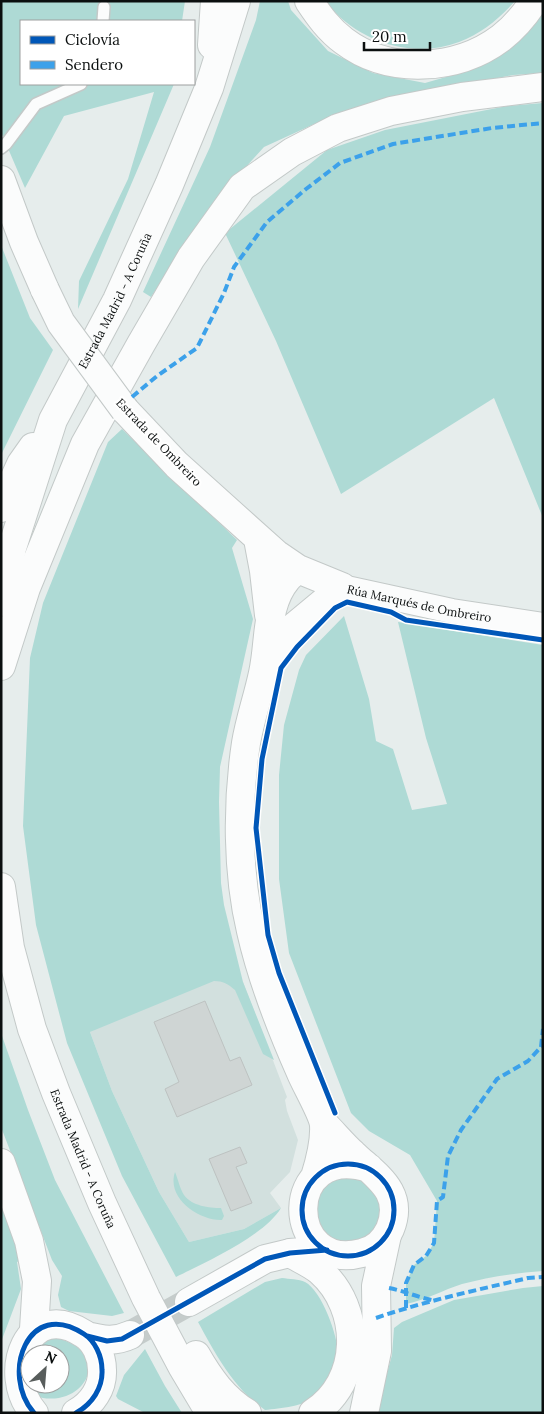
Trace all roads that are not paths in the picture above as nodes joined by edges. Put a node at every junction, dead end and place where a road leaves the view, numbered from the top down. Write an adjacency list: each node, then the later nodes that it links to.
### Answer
1 (215, 1): 9 (main road)
2 (236, 1): 9 (main road, Estrada Madrid - A Coruña)
3 (309, 1): 4 (main road)
4 (534, 1)
5 (104, 7): 6 (lane)
6 (103, 20)
7 (79, 85): 10 (lane)
8 (543, 87): 20 (main road)
9 (209, 88): 12 (main road, Estrada Madrid - A Coruña)
10 (1, 148)
11 (1, 180): 14 (main road, Estrada de Ombreiro, bridge)
12 (53, 420): 13 (main road); 17 (main road, Estrada Madrid - A Coruña)
13 (1, 508)
14 (258, 539): 15 (main road, Estrada de Ombreiro); 18 (main road)
15 (302, 571): 16 (main road, Rúa Marqués de Ombreiro); 18 (main road)
16 (342, 587): 18 (main road); 19 (street, Rúa Marqués de Ombreiro)
17 (1, 602)
18 (282, 623): 22 (main road)
19 (543, 625)
20 (1, 666)
21 (1, 887): 30 (main road, Estrada Madrid - A Coruña)
22 (324, 1124): 24 (main road); 25 (main road)
23 (1, 1163): 32 (main road)
24 (369, 1168): 25 (main road); 27 (main road)
25 (315, 1177): 26 (main road)
26 (302, 1213): 28 (main road); 29 (main road)
27 (387, 1235): 28 (main road); 42 (main road)
28 (327, 1250): 29 (main road)
29 (278, 1256): 31 (main road); 41 (main road)
30 (146, 1298): 39 (main road, Estrada Madrid - A Coruña); 40 (main road)
31 (188, 1302)
32 (34, 1329): 33 (main road); 35 (main road)
33 (88, 1336): 34 (main road); 34 (main road)
34 (102, 1376): 38 (main road)
35 (5, 1386): 37 (main road)
36 (14, 1413): 37 (main road)
37 (34, 1413)
38 (76, 1413)
39 (210, 1413)
40 (247, 1413)
41 (313, 1413)
42 (364, 1413)

